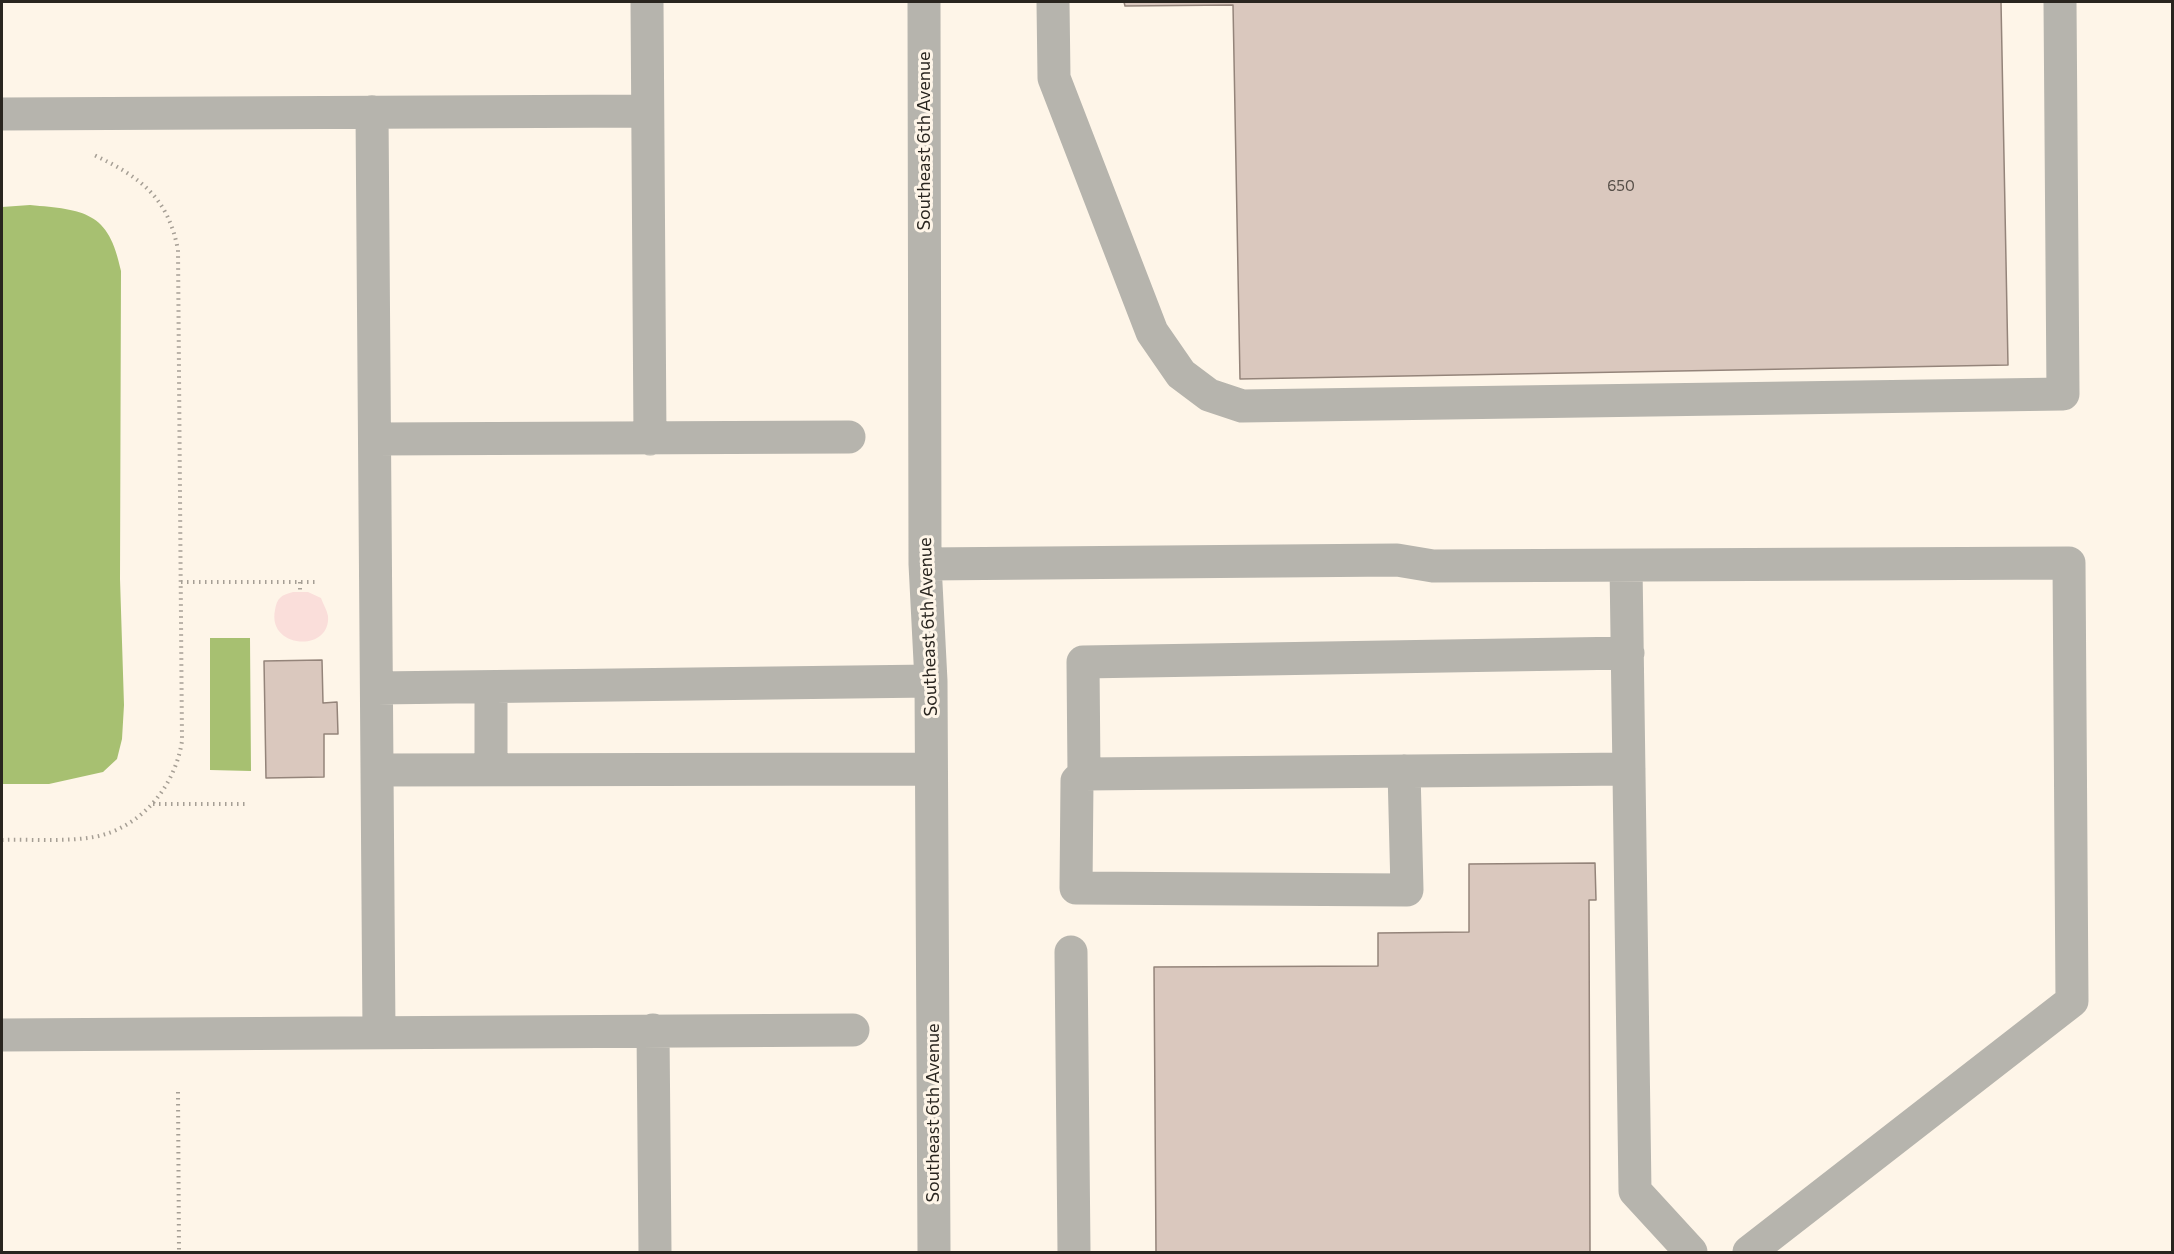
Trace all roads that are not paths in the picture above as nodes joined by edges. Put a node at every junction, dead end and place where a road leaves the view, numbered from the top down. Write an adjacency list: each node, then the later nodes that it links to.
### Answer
1 (647, 2): 5 (street)
2 (924, 2): 11 (street, Southeast 6th Avenue)
3 (1053, 2): 4 (street)
4 (2060, 2)
5 (647, 111): 6 (street); 10 (street)
6 (372, 112): 7 (street); 9 (street)
7 (2, 114)
8 (849, 437): 10 (street)
9 (375, 439): 10 (street); 16 (street)
10 (650, 439)
11 (925, 564): 12 (street); 14 (street, Southeast 6th Avenue)
12 (1626, 566): 13 (street); 32 (street)
13 (1628, 653): 19 (street); 22 (street)
14 (931, 681): 15 (street); 18 (street, Southeast 6th Avenue)
15 (491, 687): 16 (street); 17 (street)
16 (377, 688): 20 (street)
17 (491, 769): 18 (street); 20 (street)
18 (931, 769): 29 (street, Southeast 6th Avenue)
19 (1629, 769): 21 (street); 31 (street)
20 (378, 770): 26 (street)
21 (1404, 771): 22 (street); 22 (street)
22 (1084, 774)
23 (1071, 952): 30 (street)
24 (653, 1030): 25 (street); 26 (street); 28 (street)
25 (853, 1030)
26 (379, 1033): 27 (street)
27 (2, 1035)
28 (655, 1252)
29 (934, 1252)
30 (1074, 1252)
31 (1691, 1252)
32 (1749, 1252)

